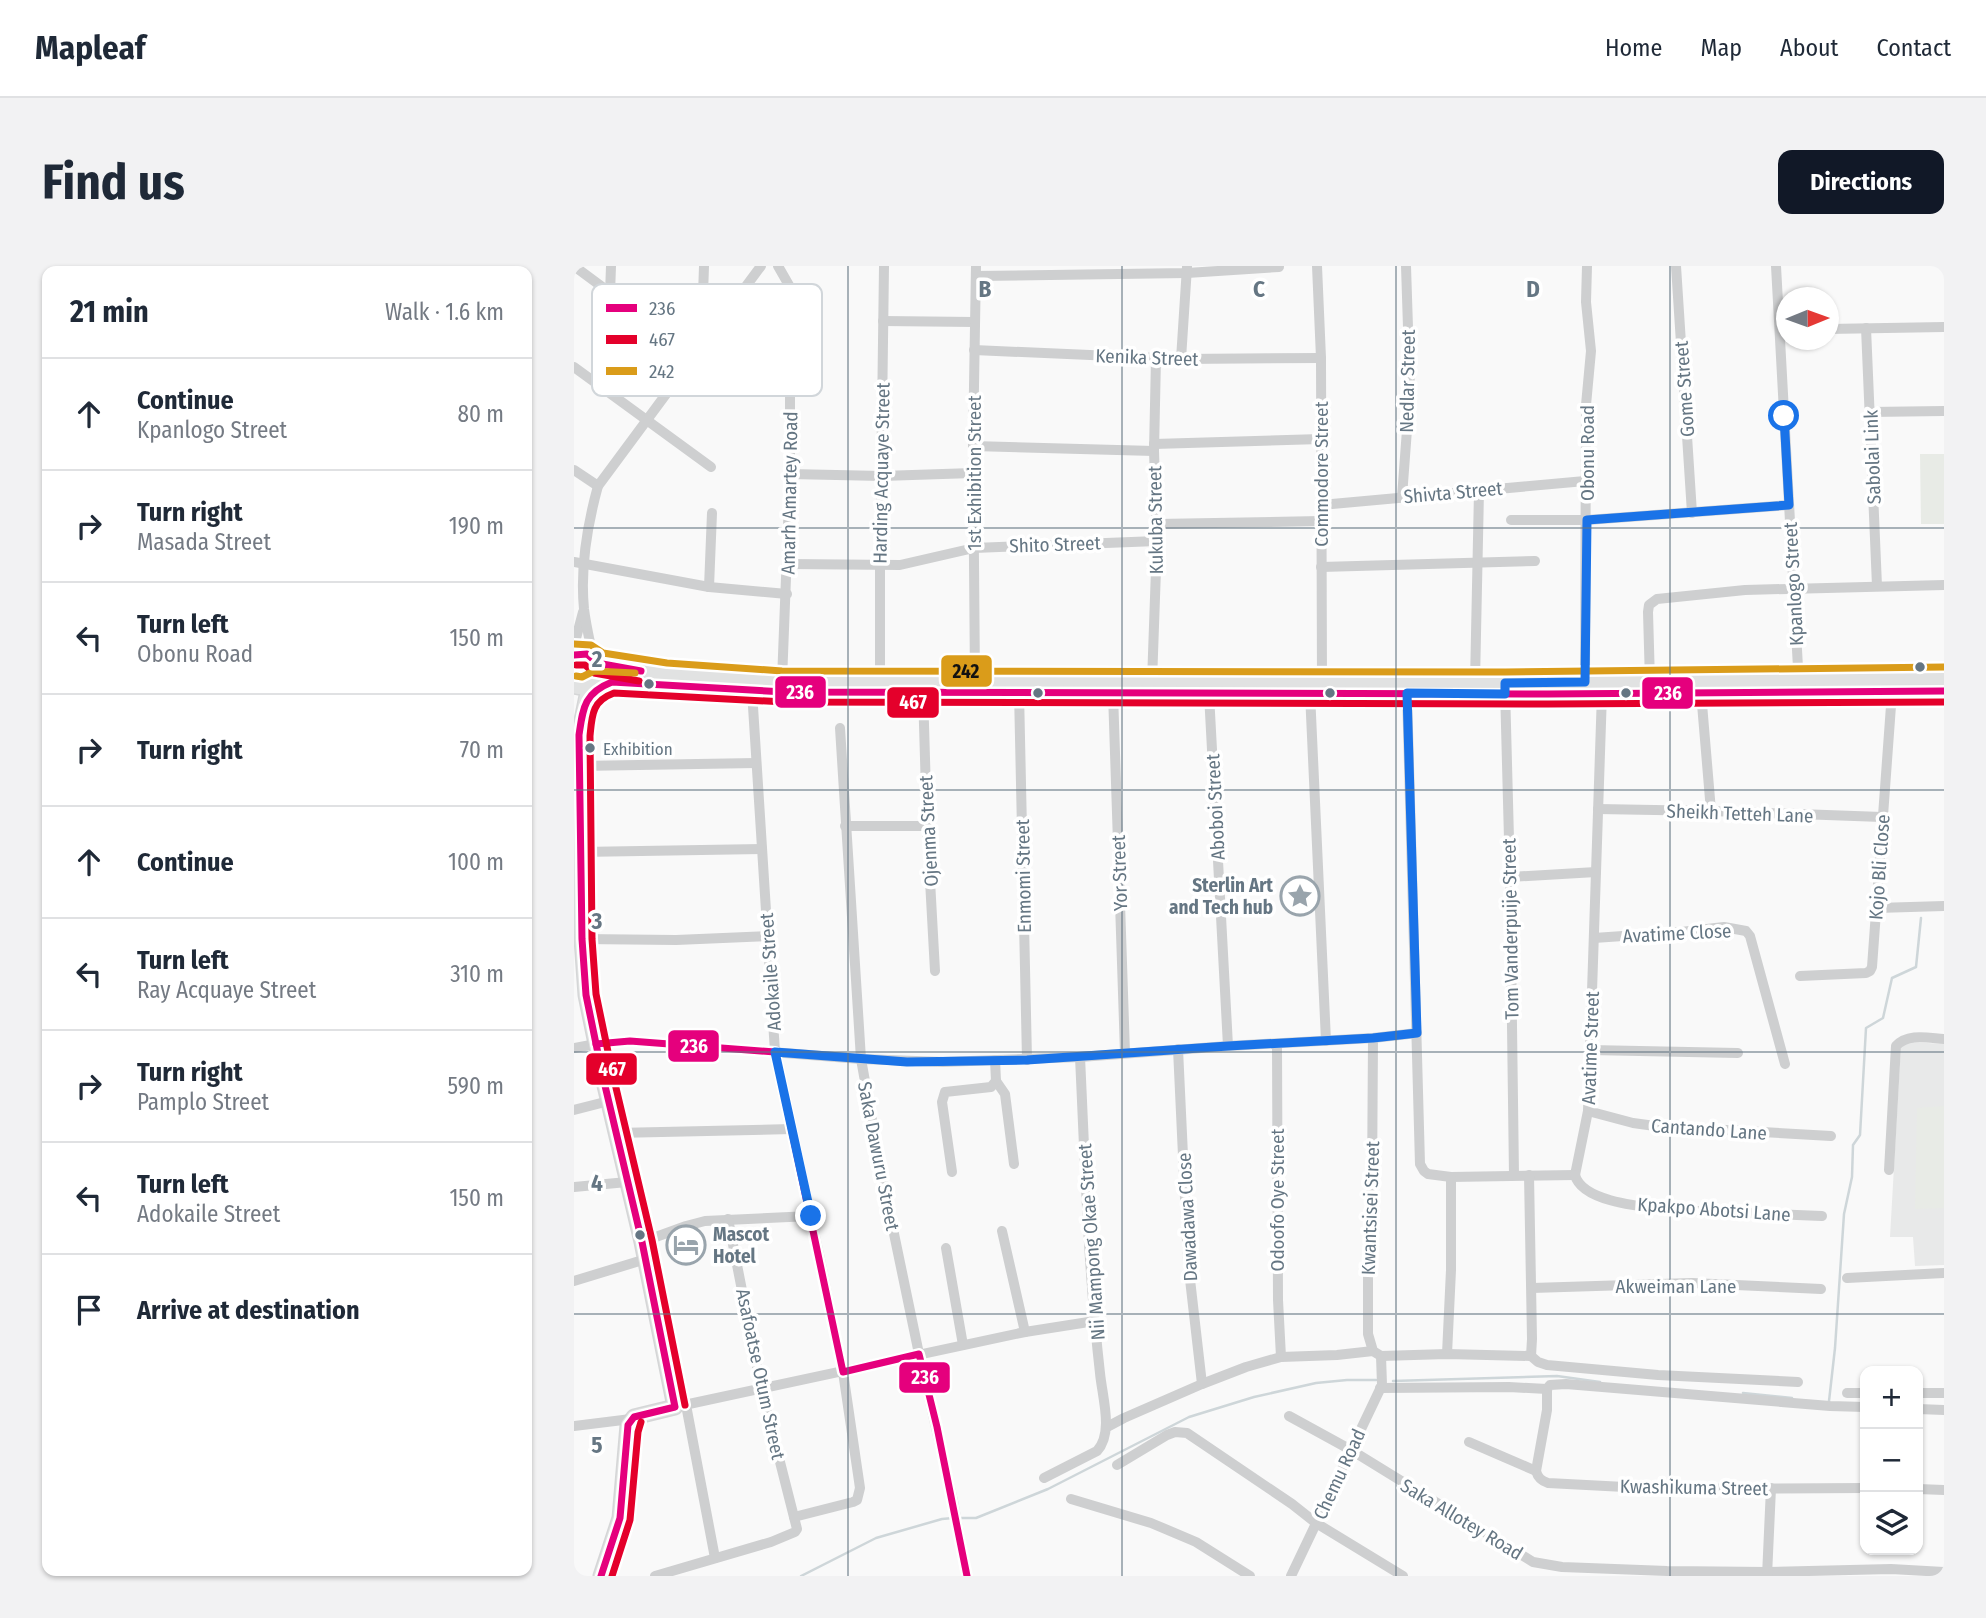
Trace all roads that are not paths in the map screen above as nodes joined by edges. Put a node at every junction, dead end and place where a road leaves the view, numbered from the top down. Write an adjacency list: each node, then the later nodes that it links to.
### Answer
1 (574, 266): 15 (street)
2 (611, 266): 16 (street)
3 (704, 266): 17 (street)
4 (761, 266): 18 (street)
5 (778, 266): 19 (street, Amarh Amartey Road)
6 (884, 266): 21 (street, Harding Acquaye Street)
7 (1317, 266): 29 (street, Commodore Street)
8 (1406, 266): 50 (street, Nedlar Street)
9 (1587, 266): 47 (street, Obonu Road)
10 (1676, 266): 54 (street, Gome Street)
11 (1776, 266): 20 (street, Kpanlogo Street)
12 (1279, 267): 13 (street)
13 (1187, 269): 14 (street); 30 (street)
14 (976, 271): 22 (street, 1st Exhibition Street)
15 (598, 284)
16 (611, 284)
17 (703, 284)
18 (748, 284)
19 (788, 284)
20 (1778, 287)
21 (883, 321): 22 (street); 46 (street, Harding Acquaye Street)
22 (974, 322): 27 (street, 1st Exhibition Street)
23 (1944, 327): 24 (street)
24 (1866, 328): 25 (street); 37 (street, Sabolai Link)
25 (1839, 329)
26 (1784, 350): 52 (street, Kpanlogo Street)
27 (974, 351): 28 (street, Kenika Street); 40 (street, 1st Exhibition Street)
28 (1156, 358): 30 (street, Kenika Street); 41 (street, Kukuba Street)
29 (1321, 358): 30 (street, Kenika Street); 39 (street, Commodore Street)
30 (1181, 359)
31 (574, 367): 32 (street)
32 (592, 380)
33 (613, 396): 38 (street)
34 (666, 396): 38 (street)
35 (790, 396): 45 (street, Amarh Amartey Road)
36 (1944, 411): 37 (street)
37 (1870, 412): 68 (street, Sabolai Link)
38 (647, 421): 42 (street); 48 (street)
39 (1321, 439): 41 (street); 51 (street, Commodore Street)
40 (973, 446): 41 (street); 44 (street, 1st Exhibition Street)
41 (1154, 448): 58 (street, Kukuba Street)
42 (711, 467)
43 (574, 470): 48 (street)
44 (973, 473): 46 (street); 60 (street, 1st Exhibition Street)
45 (790, 474): 46 (street); 64 (street, Amarh Amartey Road)
46 (882, 476): 65 (street, Harding Acquaye Street)
47 (1585, 481): 49 (street, Shivta Street); 56 (street, Obonu Road)
48 (598, 486): 63 (street)
49 (1479, 491): 50 (street, Shivta Street); 62 (street)
50 (1402, 497): 51 (street, Shivta Street)
51 (1321, 505): 57 (street, Commodore Street)
52 (1789, 505): 54 (street); 70 (street, Kpanlogo Street)
53 (712, 513): 69 (street)
54 (1692, 513): 56 (street)
55 (1511, 520): 56 (street)
56 (1587, 520): 83 (street, Obonu Road)
57 (1321, 521): 58 (street); 66 (street, Commodore Street)
58 (1157, 524): 59 (street, Kukuba Street)
59 (1157, 541): 60 (street, Shito Street); 81 (street, Kukuba Street)
60 (974, 548): 65 (street, Shito Street); 79 (street, 1st Exhibition Street)
61 (1535, 561): 62 (street)
62 (1477, 562): 66 (street); 82 (street)
63 (579, 563): 69 (street); 72 (street)
64 (788, 564): 65 (street, Shito Street); 71 (street, Amarh Amartey Road)
65 (880, 566): 78 (street, Harding Acquaye Street)
66 (1321, 567): 85 (street, Commodore Street)
67 (1944, 584): 68 (street)
68 (1877, 586): 70 (street)
69 (709, 587): 71 (street)
70 (1792, 588): 84 (street); 87 (street, Kpanlogo Street)
71 (787, 594): 77 (street, Amarh Amartey Road)
72 (584, 610): 73 (street); 75 (street)
73 (574, 646)
74 (574, 655): 75 (main road)
75 (595, 660): 77 (main road); 86 (main road)
76 (1944, 677): 87 (main road)
77 (782, 681): 78 (main road)
78 (880, 681): 79 (main road)
79 (975, 681): 81 (main road)
80 (612, 682): 86 (main road); 89 (main road); 100 (main road)
81 (1152, 682): 85 (main road)
82 (1475, 682): 85 (main road); 88 (main road)
83 (1585, 682): 84 (main road); 88 (main road)
84 (1650, 682): 87 (main road)
85 (1322, 683)
86 (586, 684): 100 (main road)
87 (1799, 686): 93 (main road); 94 (main road)
88 (1505, 688): 97 (main road); 98 (main road); 113 (street, Tom Vanderpuije Street)
89 (752, 691): 90 (main road); 102 (street, Adokaile Street)
90 (923, 691): 92 (main road); 109 (street, Ojenma Street)
91 (1944, 691): 94 (main road)
92 (1019, 692): 95 (main road); 137 (street, Enmomi Street)
93 (1701, 692): 98 (main road); 106 (street)
94 (1892, 692): 107 (street, Kojo Bli Close)
95 (1113, 693): 99 (main road); 132 (street, Yor Street)
96 (1310, 693): 97 (main road); 99 (main road); 124 (street)
97 (1407, 693): 121 (street)
98 (1602, 693): 105 (street, Avatime Street)
99 (1209, 694): 127 (street, Aboboi Street)
100 (577, 708): 103 (main road)
101 (840, 728): 108 (street, Saka Dawuru Street)
102 (756, 764): 103 (street); 110 (street, Adokaile Street)
103 (580, 766): 104 (main road)
104 (577, 791): 111 (main road)
105 (1598, 809): 106 (street, Sheikh Tetteh Lane); 112 (street, Avatime Street)
106 (1711, 811): 107 (street, Sheikh Tetteh Lane)
107 (1882, 817): 115 (street, Kojo Bli Close)
108 (845, 826): 109 (street); 135 (street, Saka Dawuru Street)
109 (927, 826): 119 (street, Ojenma Street)
110 (762, 849): 111 (street); 116 (street, Adokaile Street)
111 (580, 852): 118 (main road)
112 (1596, 872): 113 (street); 117 (street, Avatime Street)
113 (1510, 877): 149 (street, Tom Vanderpuije Street)
114 (1944, 906): 115 (street)
115 (1877, 908): 120 (street, Kojo Bli Close)
116 (768, 936): 118 (street); 131 (street, Adokaile Street)
117 (1594, 938): 130 (street, Avatime Street); 138 (street, Avatime Close)
118 (582, 939): 125 (main road)
119 (935, 971)
120 (1800, 976)
121 (1417, 1033): 122 (street); 152 (street)
122 (1373, 1038): 124 (street); 171 (street, Kwantsisei Street)
123 (1944, 1039): 147 (street)
124 (1326, 1041): 126 (street)
125 (596, 1044): 128 (street); 131 (street); 140 (main road)
126 (1277, 1044): 127 (street); 174 (street, Odoofo Oye Street)
127 (1228, 1046): 129 (street)
128 (574, 1048)
129 (1178, 1049): 132 (street); 178 (street, Dawadawa Close)
130 (1590, 1050): 133 (street); 142 (street, Avatime Street)
131 (775, 1052): 135 (street); 143 (street, Adokaile Street)
132 (1125, 1053): 134 (street)
133 (1738, 1054)
134 (1080, 1057): 137 (street); 167 (street, Nii Mampong Okae Street)
135 (861, 1059): 136 (street); 170 (street, Saka Dawuru Street)
136 (995, 1060): 137 (street); 139 (street)
137 (1027, 1060)
138 (1785, 1064)
139 (996, 1081): 146 (street); 148 (street)
140 (609, 1101): 141 (street); 144 (main road)
141 (574, 1110)
142 (1588, 1111): 145 (street, Cantando Lane); 151 (street, Avatime Street)
143 (792, 1129): 144 (street); 155 (street, Adokaile Street)
144 (616, 1133): 153 (main road)
145 (1831, 1136)
146 (1014, 1164)
147 (1889, 1170)
148 (952, 1172)
149 (1514, 1175): 150 (street); 152 (street)
150 (1530, 1175): 151 (street); 165 (street)
151 (1575, 1175): 156 (street, Kpakpo Abotsi Lane)
152 (1451, 1177): 172 (street)
153 (627, 1182): 154 (street); 159 (main road)
154 (574, 1186)
155 (811, 1216): 157 (street); 176 (street, Adokaile Street)
156 (1822, 1216)
157 (728, 1219): 159 (street); 179 (street, Asafoatse Otum Street)
158 (1002, 1231): 168 (street)
159 (642, 1242): 161 (main road)
160 (946, 1248): 169 (street)
161 (646, 1259): 164 (street); 186 (main road)
162 (1944, 1273): 163 (street)
163 (1847, 1278)
164 (574, 1281)
165 (1532, 1288): 166 (street, Akweiman Lane); 173 (street)
166 (1821, 1289)
167 (1095, 1321): 168 (street); 193 (street, Nii Mampong Okae Street)
168 (1025, 1332): 169 (street)
169 (963, 1345): 170 (street)
170 (919, 1354): 176 (street); 212 (street, Saka Dawuru Street)
171 (1377, 1354): 172 (street); 174 (street); 175 (street, Kwantsisei Street)
172 (1447, 1354): 173 (street)
173 (1531, 1356): 177 (street)
174 (1281, 1357): 178 (street)
175 (1382, 1371): 180 (street, Chemu Road)
176 (843, 1372): 179 (street); 204 (street, Adokaile Street)
177 (1798, 1382)
178 (1202, 1384): 193 (street)
179 (761, 1387): 186 (street); 204 (street, Asafoatse Otum Street)
180 (1381, 1387): 181 (street); 195 (street, Chemu Road)
181 (1547, 1389): 187 (street); 197 (street)
182 (1847, 1393): 183 (street)
183 (1860, 1393)
184 (1923, 1393): 185 (street)
185 (1944, 1393)
186 (681, 1406): 191 (main road); 206 (street)
187 (1860, 1407)
188 (1923, 1409): 189 (street)
189 (1944, 1410)
190 (1289, 1416): 195 (street, Saka Allotey Road)
191 (631, 1419): 192 (street); 209 (main road)
192 (574, 1426)
193 (1107, 1427): 198 (street)
194 (1469, 1442): 197 (street, Kwashikuma Street)
195 (1351, 1450): 205 (street, Chemu Road); 208 (street, Saka Allotey Road)
196 (1117, 1465): 205 (street)
197 (1536, 1468): 199 (street, Kwashikuma Street)
198 (1044, 1478)
199 (1771, 1488): 200 (street, Kwashikuma Street); 208 (street)
200 (1860, 1488)
201 (1923, 1489): 202 (street)
202 (1944, 1490)
203 (1071, 1499): 213 (street)
204 (794, 1517): 206 (street, Asafoatse Otum Street)
205 (1316, 1523): 214 (street, Chemu Road); 215 (street)
206 (715, 1558): 210 (street)
207 (1944, 1572): 208 (street, Saka Allotey Road)
208 (1767, 1574)
209 (601, 1576)
210 (655, 1576)
211 (962, 1576): 212 (street)
212 (967, 1576)
213 (1250, 1576)
214 (1291, 1576)
215 (1403, 1576)

